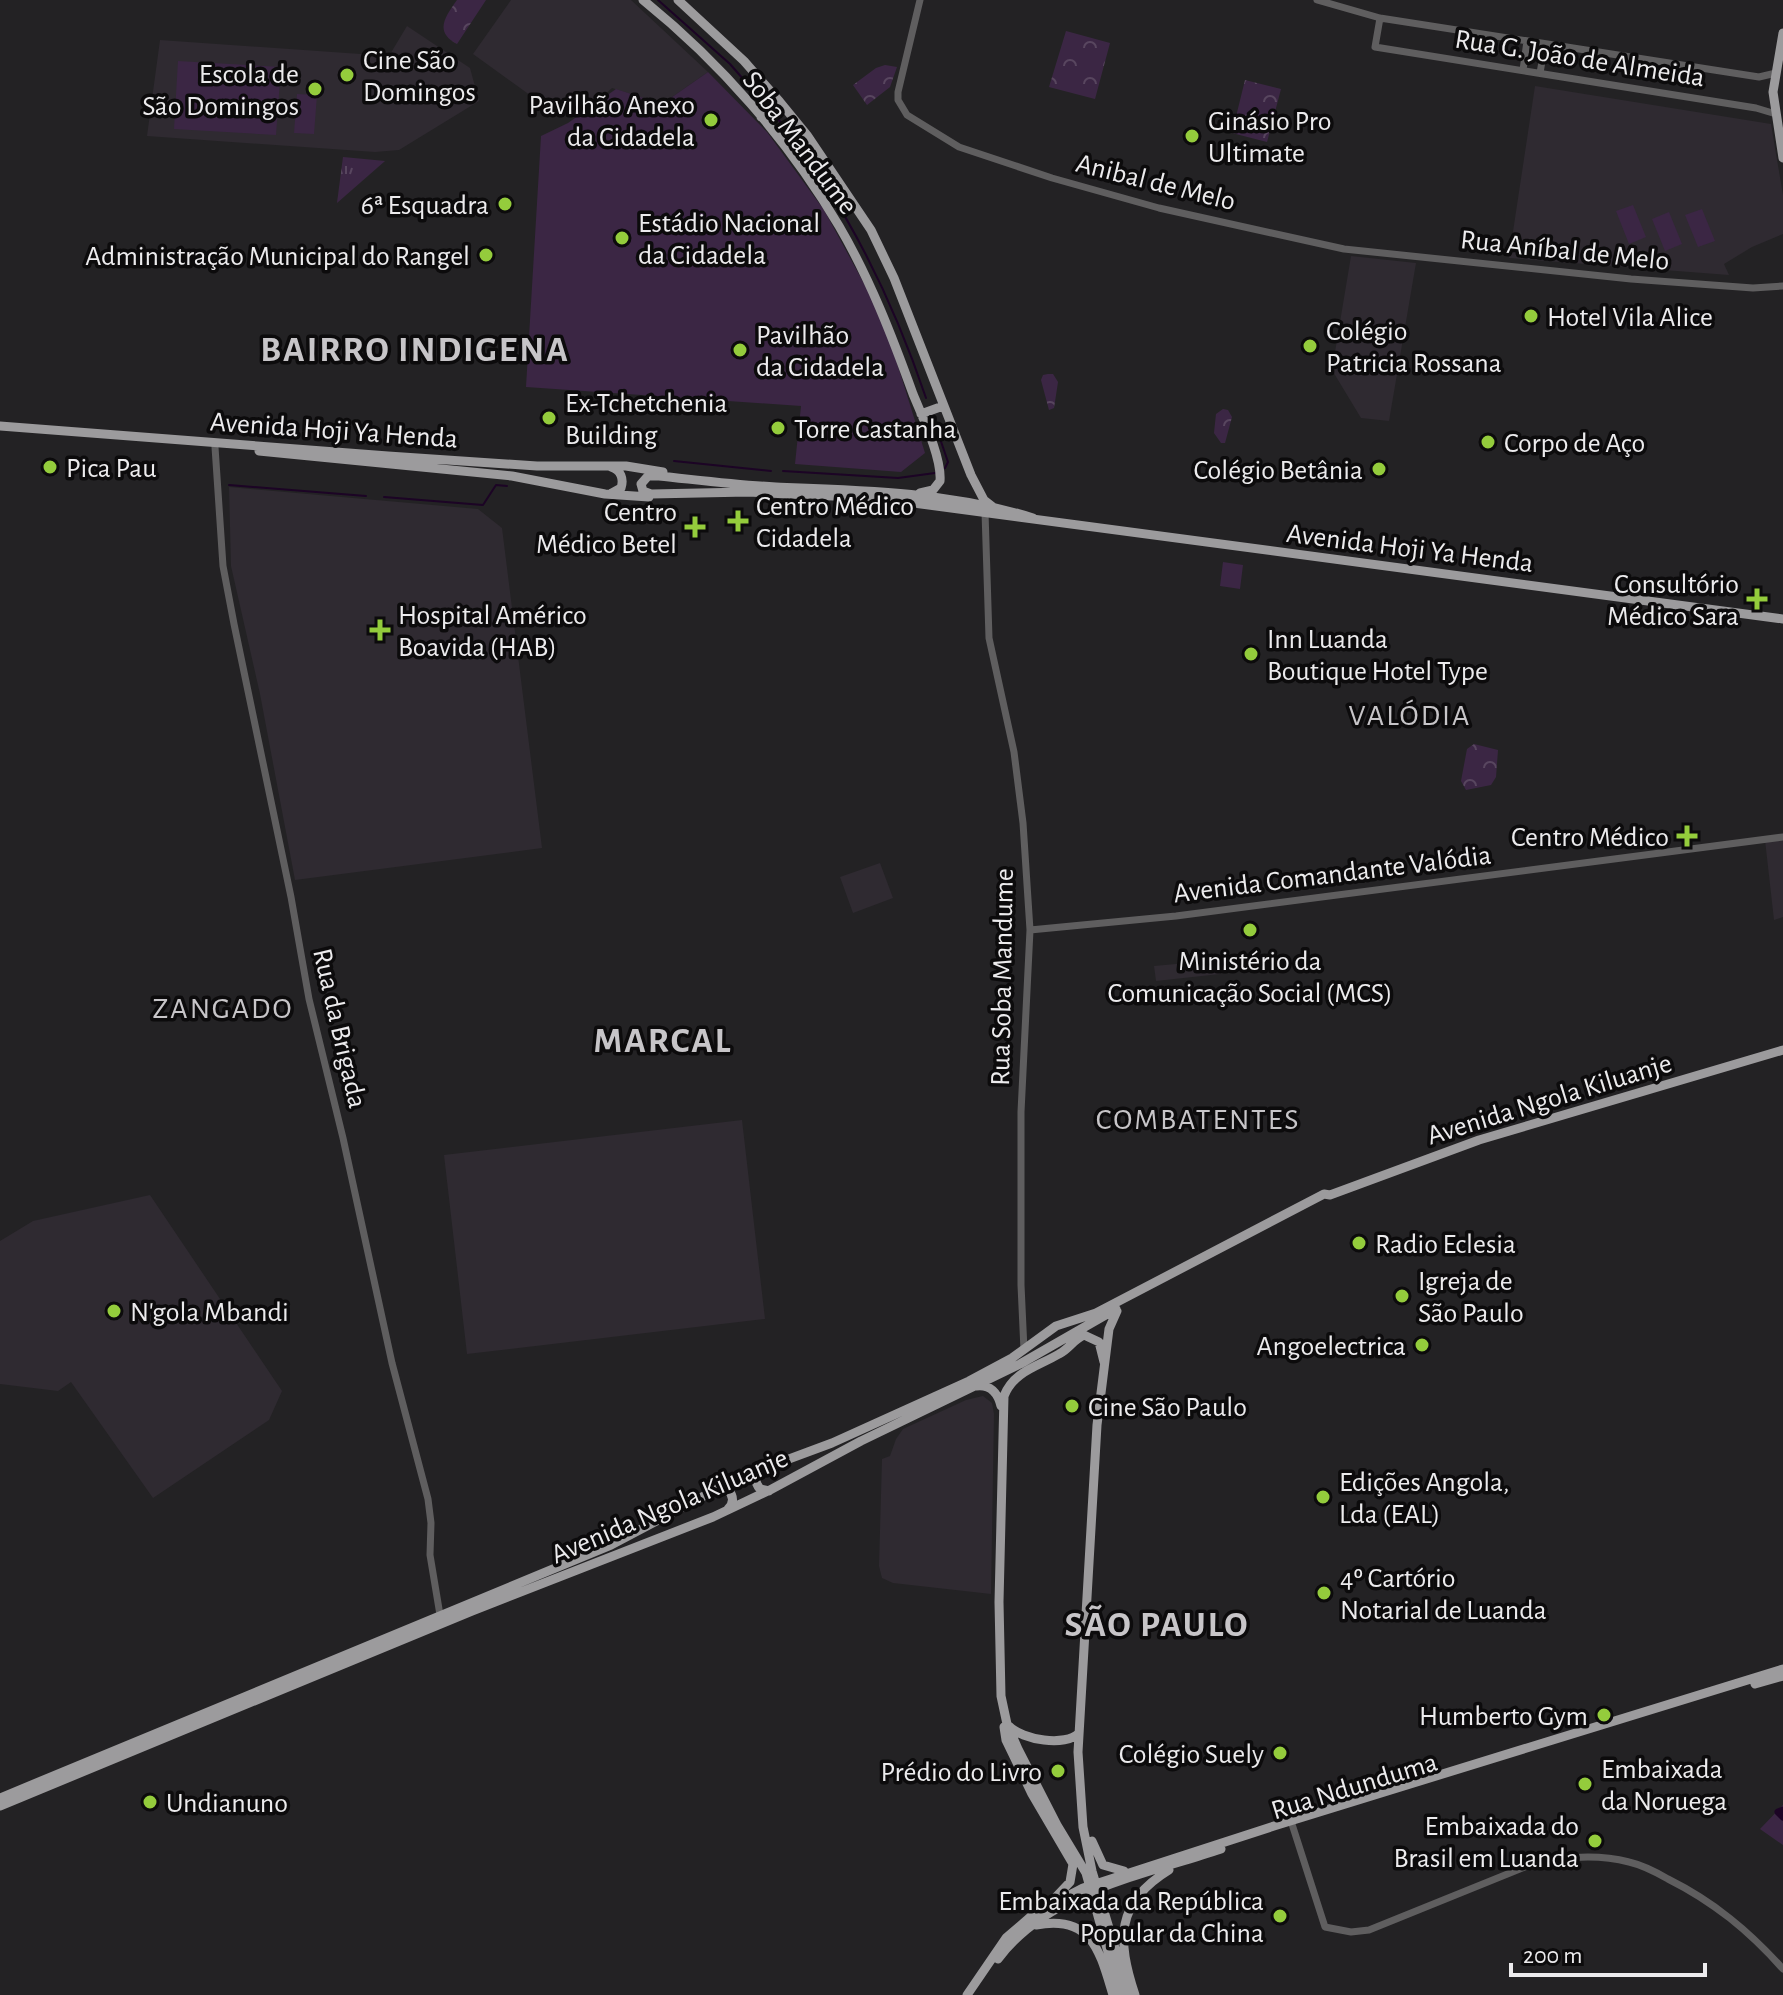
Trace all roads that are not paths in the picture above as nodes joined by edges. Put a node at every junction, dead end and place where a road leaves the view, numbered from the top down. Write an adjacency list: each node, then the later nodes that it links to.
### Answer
1 (643, 0): 13 (main road, Soba Mandume)
2 (678, 0): 12 (main road, Soba Mandume)
3 (920, 0): 16 (street, Anibal de Melo)
4 (1317, 0): 5 (street, Rua G. João de Almeida)
5 (1380, 18): 7 (street, Rua G. João de Almeida); 10 (street, Rua G. João de Almeida)
6 (1783, 33): 9 (main road)
7 (1527, 41): 8 (street, Rua G. João de Almeida); 10 (street)
8 (1545, 44): 9 (street, Rua G. João de Almeida); 11 (street)
9 (1779, 69): 14 (main road)
10 (1523, 70): 11 (street, Rua G. João de Almeida)
11 (1540, 73): 14 (street, Rua G. João de Almeida)
12 (778, 104): 13 (main road); 18 (main road, Soba Mandume)
13 (763, 115): 19 (main road, Soba Mandume)
14 (1780, 116): 15 (main road)
15 (1783, 158)
16 (1344, 249): 17 (street, Rua Aníbal de Melo)
17 (1783, 286)
18 (943, 406): 19 (main road); 27 (main road, Soba Mandume)
19 (921, 414): 24 (main road, Soba Mandume)
20 (0, 428): 21 (main road, Avenida Hoji Ya Henda); 22 (main road, Avenida Hoji Ya Henda)
21 (215, 447): 25 (main road, Avenida Hoji Ya Henda); 44 (street, Rua da Brigada)
22 (608, 466): 23 (main road, Avenida Hoji Ya Henda); 25 (main road)
23 (692, 479): 24 (main road, Avenida Hoji Ya Henda); 26 (main road)
24 (909, 493): 27 (main road, Avenida Hoji Ya Henda)
25 (605, 494): 26 (main road, Avenida Hoji Ya Henda)
26 (684, 494): 28 (main road, Avenida Hoji Ya Henda)
27 (996, 508): 29 (main road, Avenida Hoji Ya Henda)
28 (985, 512): 29 (main road, Avenida Hoji Ya Henda); 32 (street, Rua Soba Mandume)
29 (1033, 518): 30 (main road, Avenida Hoji Ya Henda)
30 (1783, 620)
31 (1783, 837): 32 (street, Avenida Comandante Valódia)
32 (1030, 930): 36 (street, Rua Soba Mandume)
33 (1783, 1050): 34 (main road, Avenida Ngola Kiluanje)
34 (1330, 1195): 35 (main road, Avenida Ngola Kiluanje); 36 (main road, Avenida Ngola Kiluanje)
35 (1122, 1305): 37 (main road); 38 (main road, Avenida Ngola Kiluanje)
36 (1024, 1350): 40 (main road, Avenida Ngola Kiluanje)
37 (1104, 1362): 39 (main road); 49 (main road)
38 (974, 1386): 39 (main road); 42 (main road, Avenida Ngola Kiluanje)
39 (1003, 1415): 47 (main road)
40 (761, 1469): 41 (main road, Avenida Ngola Kiluanje); 42 (main road)
41 (717, 1490): 43 (main road); 44 (main road, Avenida Ngola Kiluanje)
42 (770, 1490): 43 (main road, Avenida Ngola Kiluanje)
43 (728, 1509): 54 (main road, Avenida Ngola Kiluanje)
44 (440, 1615): 53 (main road, Avenida Ngola Kiluanje)
45 (1783, 1669): 55 (main road, Rua Ndunduma)
46 (1783, 1676): 55 (main road, Rua Ndunduma)
47 (1004, 1708): 48 (main road); 51 (main road)
48 (1007, 1724): 49 (main road); 51 (main road)
49 (1079, 1733): 50 (main road)
50 (1078, 1752): 51 (main road); 52 (main road)
51 (1016, 1754): 60 (main road); 66 (main road)
52 (1079, 1791): 57 (main road); 67 (main road)
53 (0, 1798)
54 (0, 1806)
55 (1292, 1824): 56 (main road, Rua Ndunduma); 57 (main road, Rua Ndunduma); 62 (street)
56 (1182, 1862): 58 (main road, Rua Ndunduma); 68 (main road)
57 (1130, 1872): 58 (main road, Rua Ndunduma)
58 (1101, 1885): 59 (main road, Rua Ndunduma)
59 (1084, 1891): 60 (main road, Rua Ndunduma); 61 (main road, Rua Ndunduma)
60 (1048, 1905): 61 (main road, Rua Ndunduma)
61 (1027, 1923): 63 (main road); 64 (main road, Rua Ndunduma); 65 (main road)
62 (1783, 1969)
63 (967, 1995)
64 (974, 1995)
65 (1113, 1995)
66 (1120, 1995)
67 (1129, 1995)
68 (1135, 1995)

